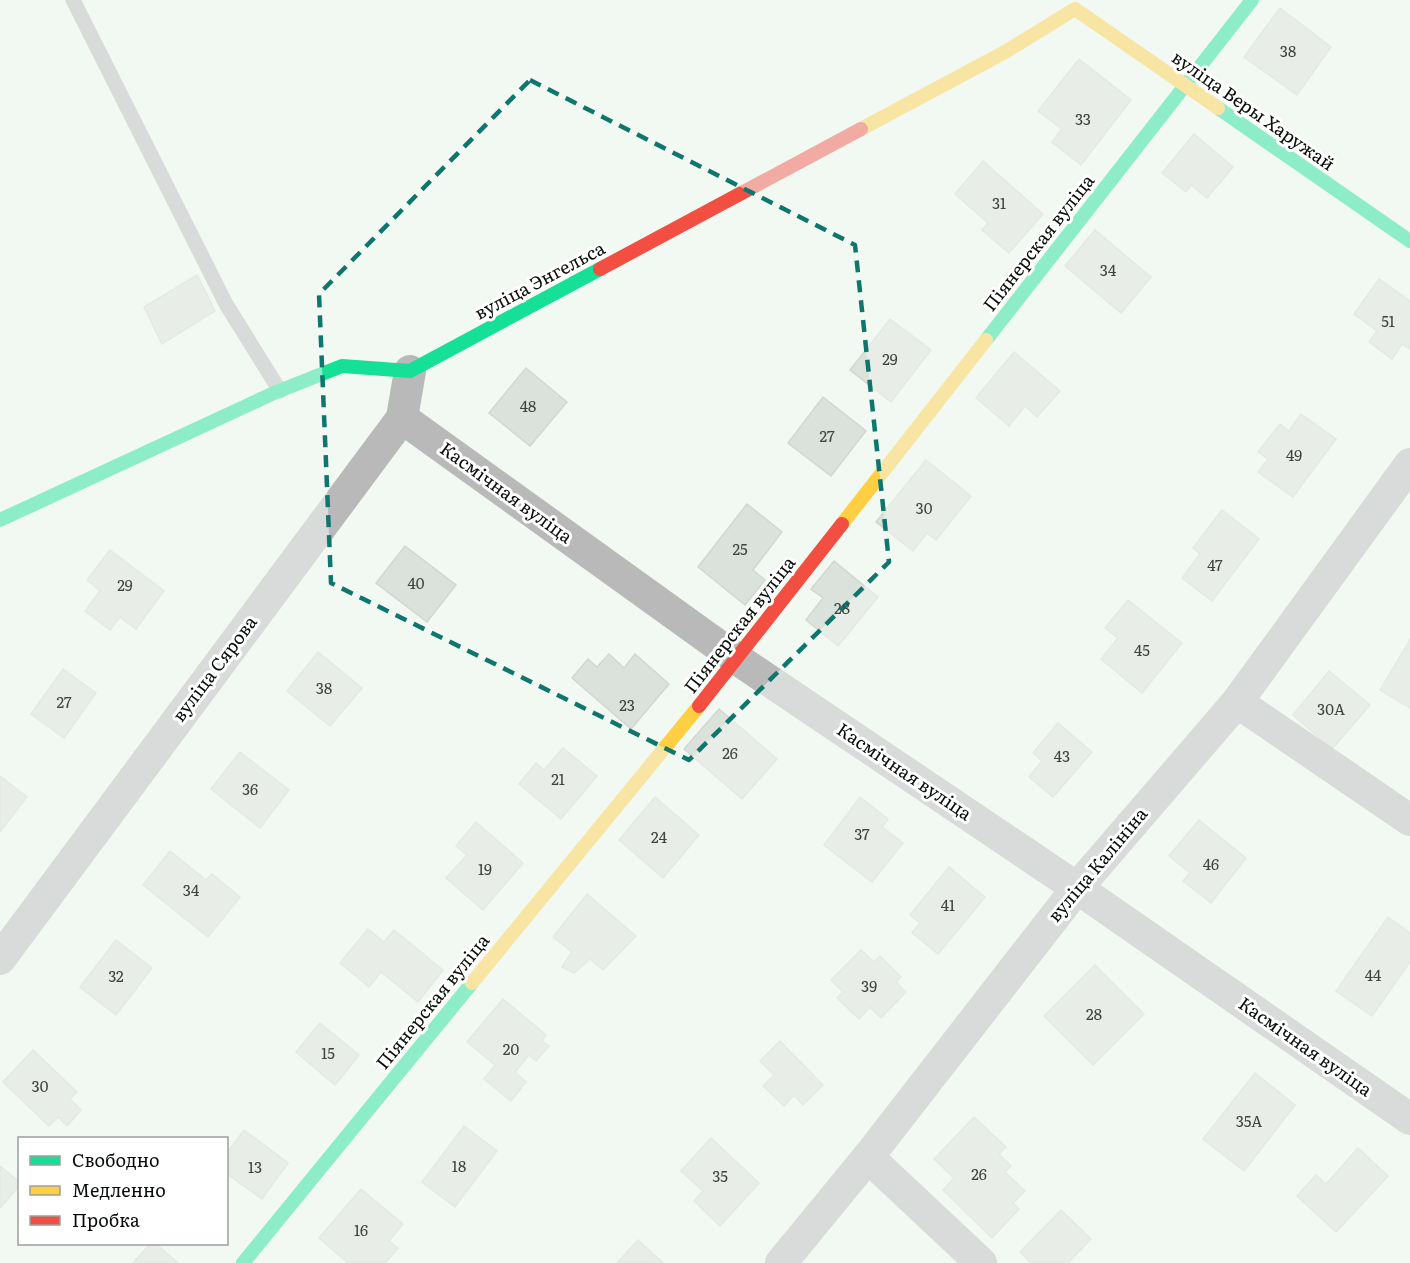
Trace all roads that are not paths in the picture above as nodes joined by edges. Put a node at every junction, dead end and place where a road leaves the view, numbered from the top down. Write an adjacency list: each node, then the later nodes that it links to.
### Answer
1 (73, 0): 7 (lane)
2 (1252, 0): 4 (street, Піянерская вуліца)
3 (1075, 9): 4 (street, вуліца Веры Харужай); 6 (street, вуліца Энгельса)
4 (1184, 85): 5 (street, вуліца Веры Харужай); 11 (street, Піянерская вуліца)
5 (1410, 241)
6 (410, 371): 7 (street); 8 (street, вуліца Сярова)
7 (280, 391): 10 (street)
8 (402, 418): 11 (street, Касмічная вуліца); 15 (street, вуліца Сярова)
9 (1410, 464): 12 (street, вуліца Калініна)
10 (0, 520)
11 (737, 659): 14 (street, Касмічная вуліца); 18 (street, Піянерская вуліца)
12 (1237, 702): 13 (street); 14 (street, вуліца Калініна)
13 (1410, 820)
14 (1077, 888): 16 (street, Касмічная вуліца); 17 (street, вуліца Калініна)
15 (0, 959)
16 (1410, 1119)
17 (868, 1157): 19 (street, вуліца Калініна); 20 (street)
18 (243, 1263)
19 (781, 1263)
20 (981, 1263)

